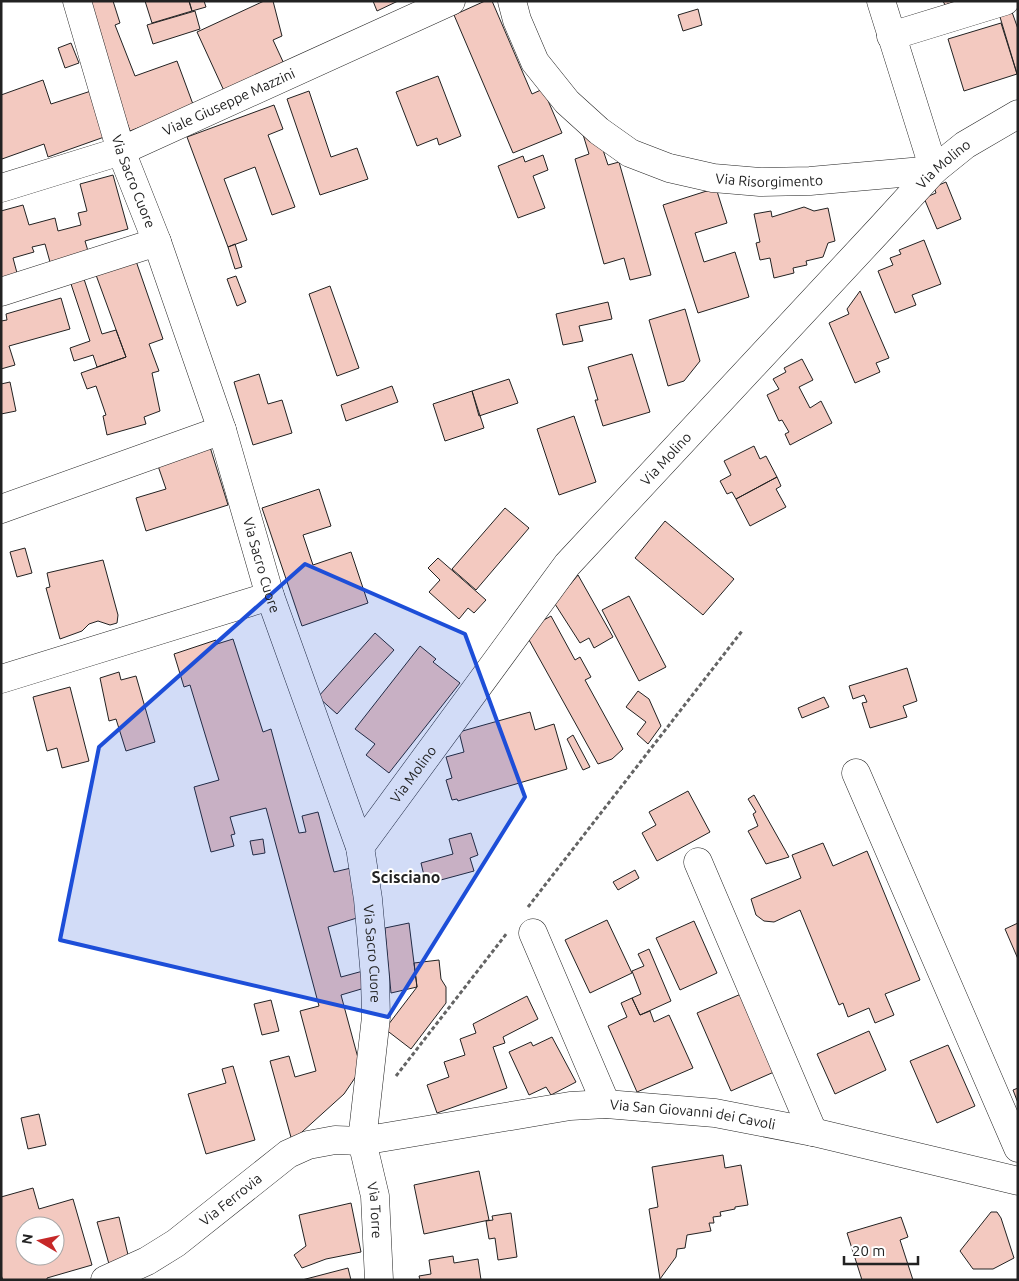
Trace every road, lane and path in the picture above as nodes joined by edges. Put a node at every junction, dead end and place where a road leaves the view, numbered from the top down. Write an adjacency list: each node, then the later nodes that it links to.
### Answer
1 (77, 1): 8 (street, Via Sacro Cuore)
2 (451, 1): 8 (street, Viale Giuseppe Mazzini)
3 (512, 1): 9 (street, Via Risorgimento)
4 (881, 1): 6 (street)
5 (1005, 1): 6 (street)
6 (892, 36): 9 (street)
7 (1018, 114): 9 (street, Via Molino)
8 (121, 151): 10 (street, Viale Giuseppe Mazzini); 11 (street, Via Sacro Cuore)
9 (934, 170): 19 (street, Via Molino)
10 (1, 188)
11 (157, 242): 12 (street); 13 (street, Via Sacro Cuore)
12 (1, 292)
13 (222, 430): 14 (street); 15 (street, Via Sacro Cuore)
14 (1, 509)
15 (270, 596): 17 (street); 19 (street, Via Sacro Cuore)
16 (742, 632): 21 (path)
17 (1, 679)
18 (856, 773): 26 (street)
19 (360, 847): 25 (street, Via Sacro Cuore)
20 (698, 862): 24 (street)
21 (524, 923): 22 (path); 23 (street)
22 (394, 1079)
23 (606, 1104): 24 (street, Via San Giovanni dei Cavoli); 25 (street, Via San Giovanni dei Cavoli)
24 (813, 1132): 27 (street, Via San Giovanni dei Cavoli)
25 (362, 1141): 28 (street, Via Ferrovia); 29 (street, Via Torre)
26 (1018, 1148)
27 (1018, 1181)
28 (105, 1280)
29 (379, 1280)

